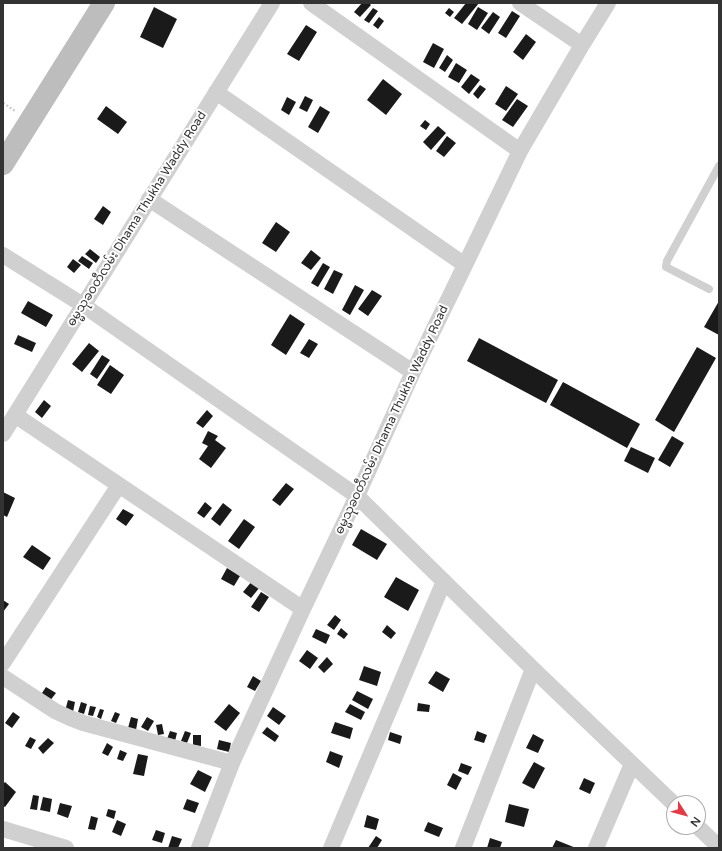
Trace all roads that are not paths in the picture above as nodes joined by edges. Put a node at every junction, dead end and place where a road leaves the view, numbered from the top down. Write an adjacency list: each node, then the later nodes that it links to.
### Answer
1 (104, 3): 9 (street)
2 (272, 3): 7 (street, ဓမ္မသုခဝတီလမ်း Dhama Thukha Waddy Road)
3 (311, 3): 8 (street)
4 (520, 3): 6 (street)
5 (608, 3): 6 (street, ဓမ္မသုခဝတီလမ်း Dhama Thukha Waddy Road)
6 (582, 45): 8 (street, ဓမ္မသုခဝတီလမ်း Dhama Thukha Waddy Road)
7 (216, 92): 11 (street, ဓမ္မသုခဝတီလမ်း Dhama Thukha Waddy Road); 13 (street)
8 (520, 151): 13 (street, ဓမ္မသုခဝတီလမ်း Dhama Thukha Waddy Road)
9 (3, 164)
10 (719, 166): 14 (lane)
11 (149, 199): 15 (street, ဓမ္မသုခဝတီလမ်း Dhama Thukha Waddy Road); 16 (street)
12 (3, 255): 15 (street)
13 (465, 265): 16 (street, ဓမ္မသုခဝတီလမ်း Dhama Thukha Waddy Road)
14 (709, 289)
15 (83, 305): 17 (street, ဓမ္မသုခဝတီလမ်း Dhama Thukha Waddy Road); 20 (street)
16 (413, 372): 20 (street, ဓမ္မသုခဝတီလမ်း Dhama Thukha Waddy Road)
17 (15, 415): 18 (street, ဓမ္မသုခဝတီလမ်း Dhama Thukha Waddy Road); 19 (street)
18 (3, 434)
19 (119, 485): 22 (street); 23 (street)
20 (357, 496): 21 (street); 22 (street, ဓမ္မသုခဝတီလမ်း Dhama Thukha Waddy Road)
21 (444, 581): 24 (street); 34 (street)
22 (303, 609): 26 (street, ဓမ္မသုခဝတီလမ်း Dhama Thukha Waddy Road)
23 (3, 663)
24 (533, 669): 27 (street); 35 (street)
25 (3, 677): 26 (street)
26 (232, 763): 33 (street, ဓမ္မသုခဝတီလမ်း Dhama Thukha Waddy Road)
27 (632, 764): 28 (street); 36 (street)
28 (666, 796)
29 (3, 829): 32 (street)
30 (706, 835): 31 (street)
31 (719, 847)
32 (66, 848)
33 (199, 848)
34 (331, 848)
35 (463, 848)
36 (596, 848)

